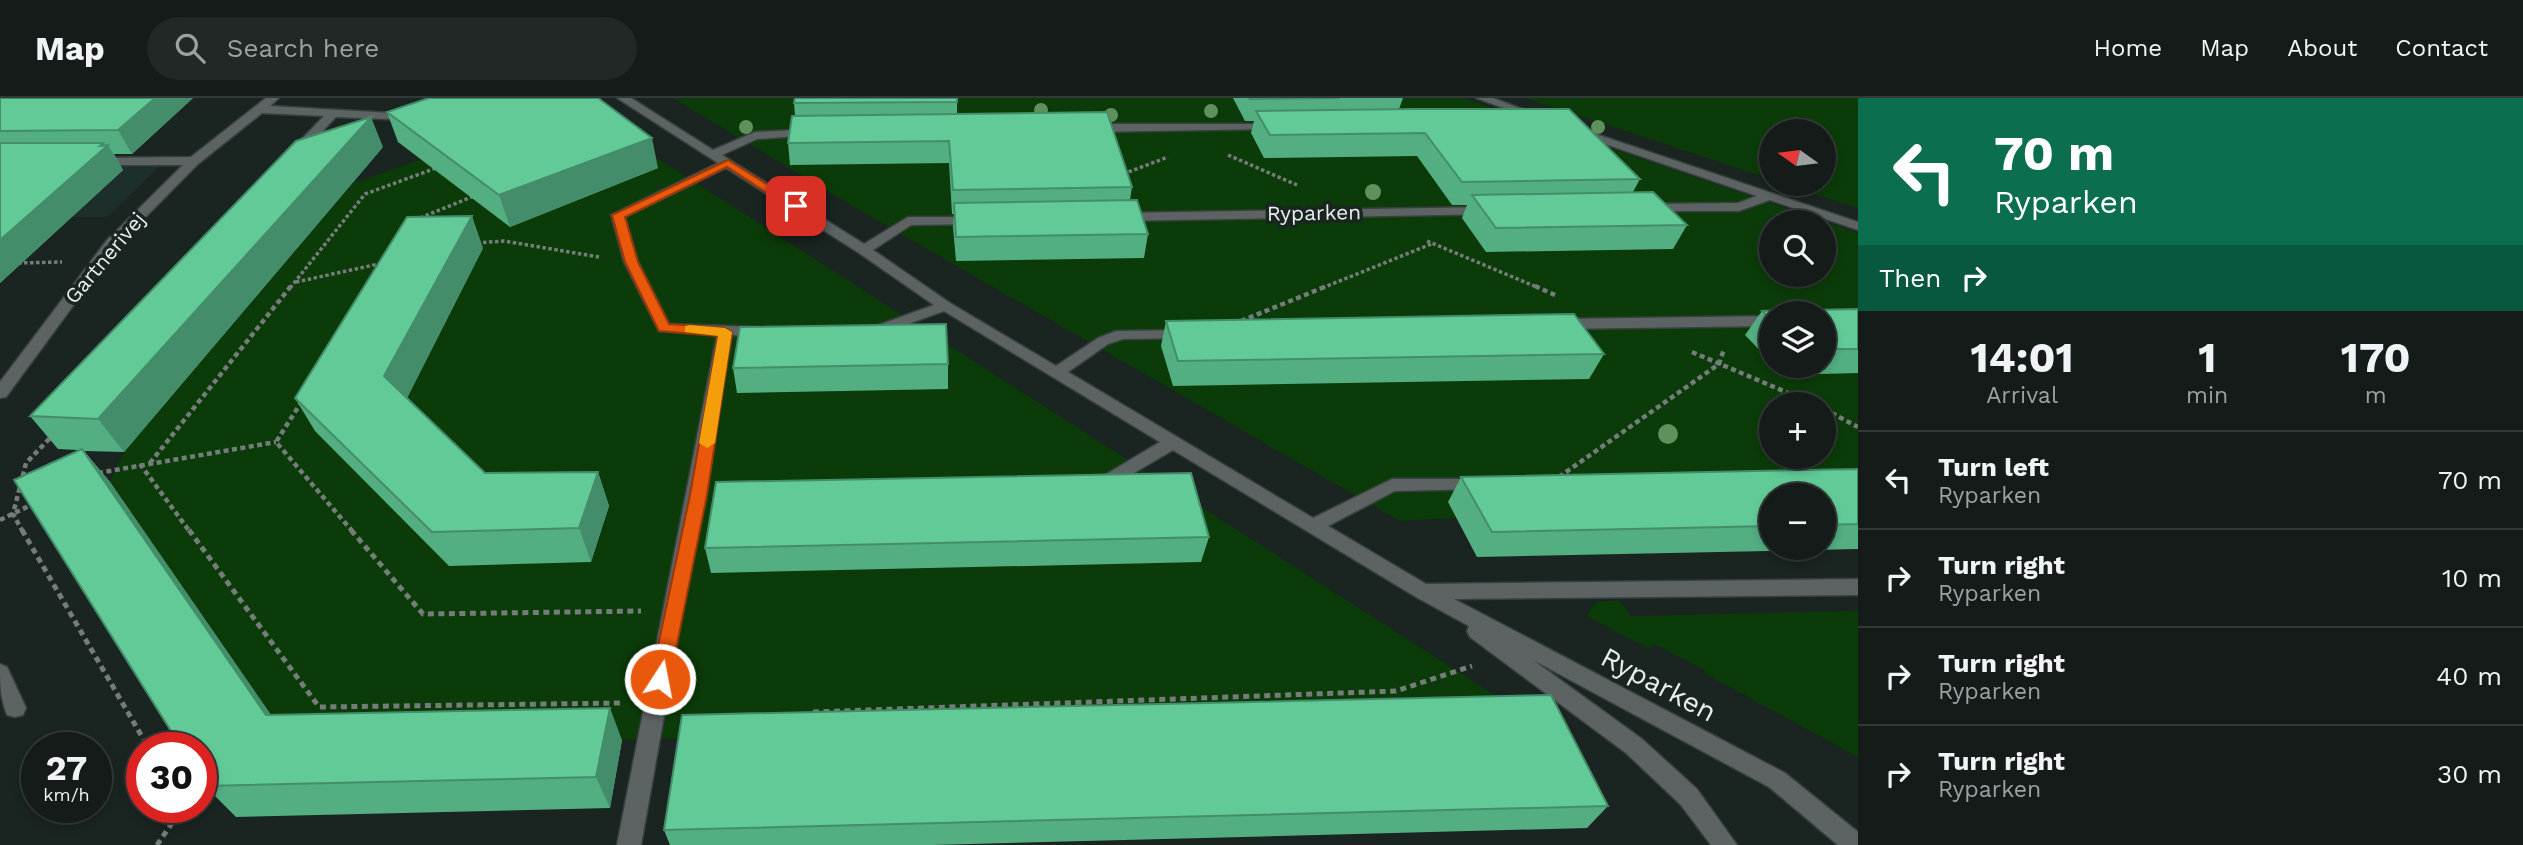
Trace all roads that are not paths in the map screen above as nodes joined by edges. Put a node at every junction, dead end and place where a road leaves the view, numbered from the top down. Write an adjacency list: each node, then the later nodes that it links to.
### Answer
1 (273, 98): 4 (street, Gartnerivej)
2 (623, 98): 12 (street, Ryparken)
3 (1482, 98): 6 (street)
4 (256, 109): 5 (street); 14 (street, Gartnerivej)
5 (332, 113): 7 (street); 15 (street)
6 (1527, 114): 8 (street); 16 (street)
7 (425, 118)
8 (1510, 120)
9 (1285, 127): 10 (street)
10 (1079, 128)
11 (822, 131): 12 (street)
12 (721, 159): 23 (street, Ryparken); 28 (street)
13 (83, 161): 14 (street)
14 (194, 161): 32 (street, Gartnerivej)
15 (287, 161)
16 (1759, 192)
17 (1770, 196): 18 (street); 22 (street)
18 (1627, 209)
19 (1502, 211): 20 (street, Ryparken)
20 (1101, 218)
21 (991, 220): 23 (street)
22 (1858, 226)
23 (864, 250): 24 (street, Ryparken)
24 (945, 306): 27 (street); 31 (street, Ryparken)
25 (1759, 321): 26 (street)
26 (1539, 325)
27 (856, 331)
28 (725, 332): 29 (street); 41 (street)
29 (777, 332)
30 (1214, 332): 31 (street)
31 (1056, 373): 33 (street, Ryparken)
32 (0, 393)
33 (1172, 443): 35 (street); 36 (street, Ryparken)
34 (1552, 481): 36 (street)
35 (1080, 489)
36 (1313, 526): 38 (street, Ryparken)
37 (1858, 587): 38 (street)
38 (1423, 592): 42 (street, Ryparken); 43 (street, Ryparken)
39 (0, 673): 40 (street)
40 (15, 708)
41 (629, 845)
42 (1725, 845)
43 (1856, 845)

